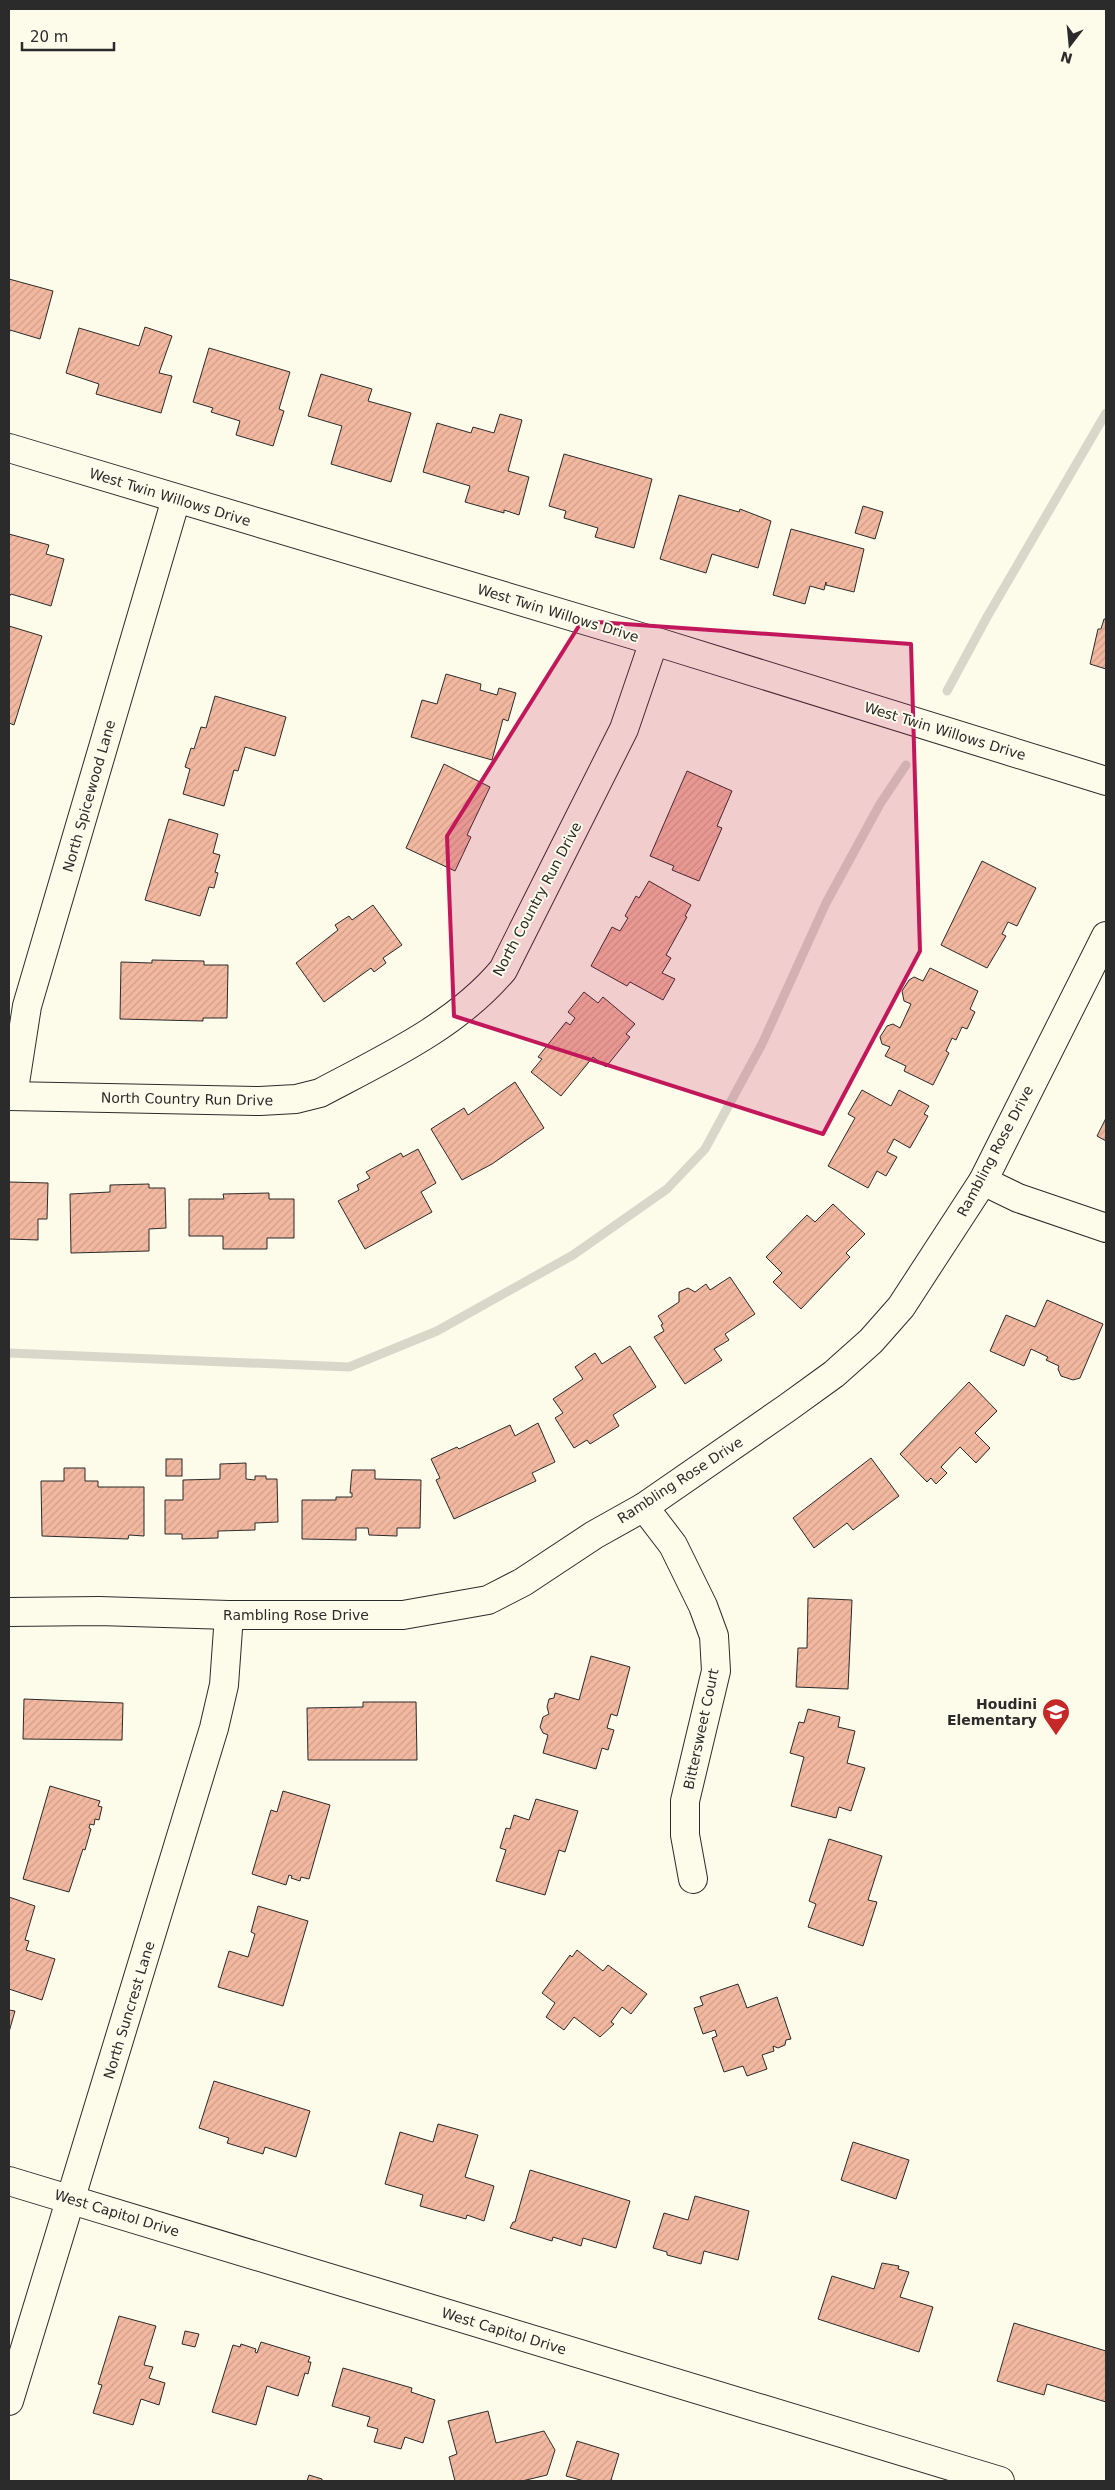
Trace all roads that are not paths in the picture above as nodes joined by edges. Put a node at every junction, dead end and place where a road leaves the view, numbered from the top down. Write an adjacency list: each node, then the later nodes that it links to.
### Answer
1 (9, 448): 2 (street, West Twin Willows Drive)
2 (176, 499): 3 (street, West Twin Willows Drive); 6 (street, North Spicewood Lane)
3 (654, 641): 4 (street, West Twin Willows Drive); 6 (street, North Country Run Drive)
4 (1106, 781)
5 (1106, 936): 7 (street, Rambling Rose Drive)
6 (11, 1096)
7 (983, 1181): 8 (street); 9 (street, Rambling Rose Drive)
8 (1106, 1228)
9 (644, 1507): 11 (street, Rambling Rose Drive); 12 (street, Bittersweet Court)
10 (9, 1612): 11 (street, Rambling Rose Drive)
11 (229, 1615): 14 (street, North Suncrest Lane)
12 (693, 1879)
13 (9, 2181): 14 (street, West Capitol Drive)
14 (71, 2200): 15 (street, North Suncrest Lane); 16 (street, West Capitol Drive)
15 (9, 2401)
16 (1000, 2481)

